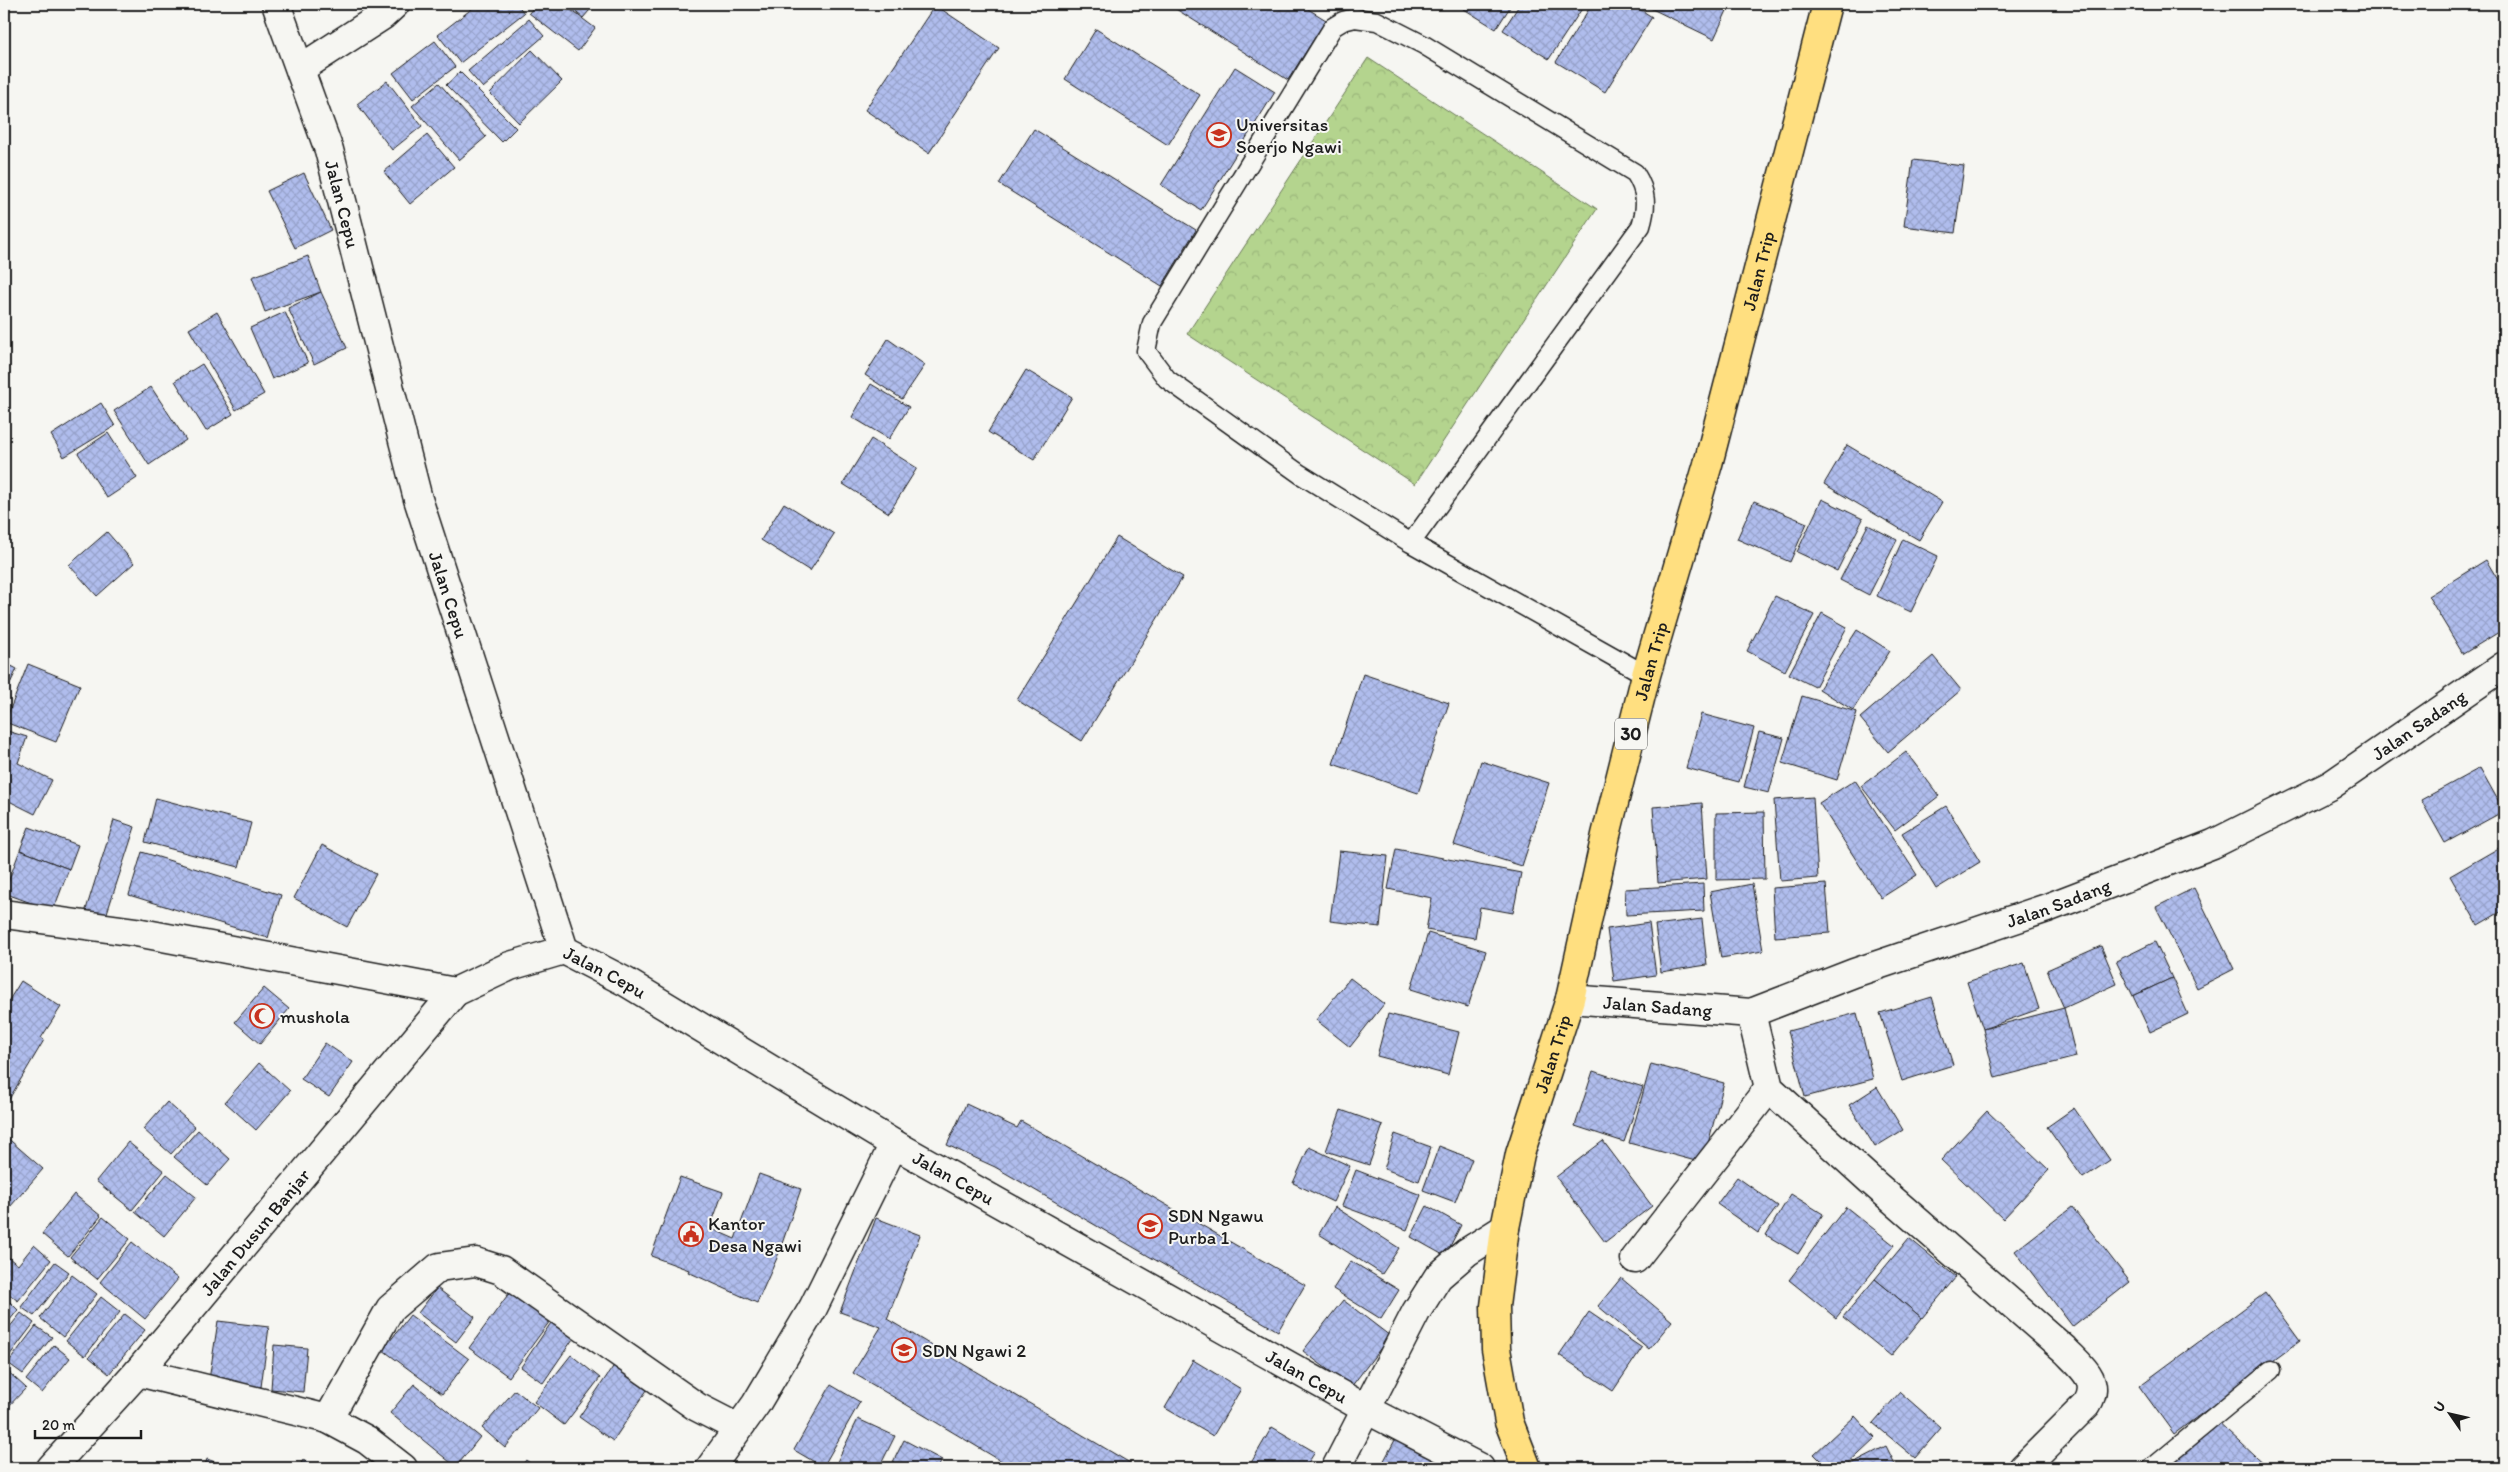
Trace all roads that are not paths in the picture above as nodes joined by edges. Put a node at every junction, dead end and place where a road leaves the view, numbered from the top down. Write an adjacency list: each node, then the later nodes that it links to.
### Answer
1 (276, 4): 4 (street, Jalan Cepu)
2 (395, 4): 4 (street)
3 (1827, 4): 7 (highway, Jalan Trip / 30)
4 (300, 69): 9 (street, Jalan Cepu)
5 (1411, 543): 5 (lane); 7 (lane)
6 (2504, 666): 12 (street, Jalan Sadang)
7 (1646, 675): 11 (highway, Jalan Trip / 30)
8 (4, 914): 10 (street)
9 (564, 950): 10 (street); 14 (street, Jalan Cepu)
10 (455, 992): 18 (street, Jalan Dusun Banjar)
11 (1570, 999): 12 (street, Jalan Sadang); 15 (highway, Jalan Trip / 30)
12 (1751, 1012): 13 (street)
13 (1770, 1088): 16 (street); 28 (street)
14 (894, 1144): 19 (street, Jalan Cepu); 21 (street)
15 (1506, 1228): 19 (street); 27 (highway, Jalan Trip / 30)
16 (1635, 1259)
17 (2271, 1370): 29 (lane)
18 (138, 1372): 20 (street); 22 (street, Jalan Dusun Banjar)
19 (1366, 1410): 25 (street); 26 (street, Jalan Cepu)
20 (328, 1418): 21 (street); 23 (street)
21 (738, 1428): 24 (street)
22 (51, 1468)
23 (403, 1468)
24 (710, 1468)
25 (1336, 1468)
26 (1480, 1468)
27 (1527, 1468)
28 (2024, 1468)
29 (2152, 1468)

